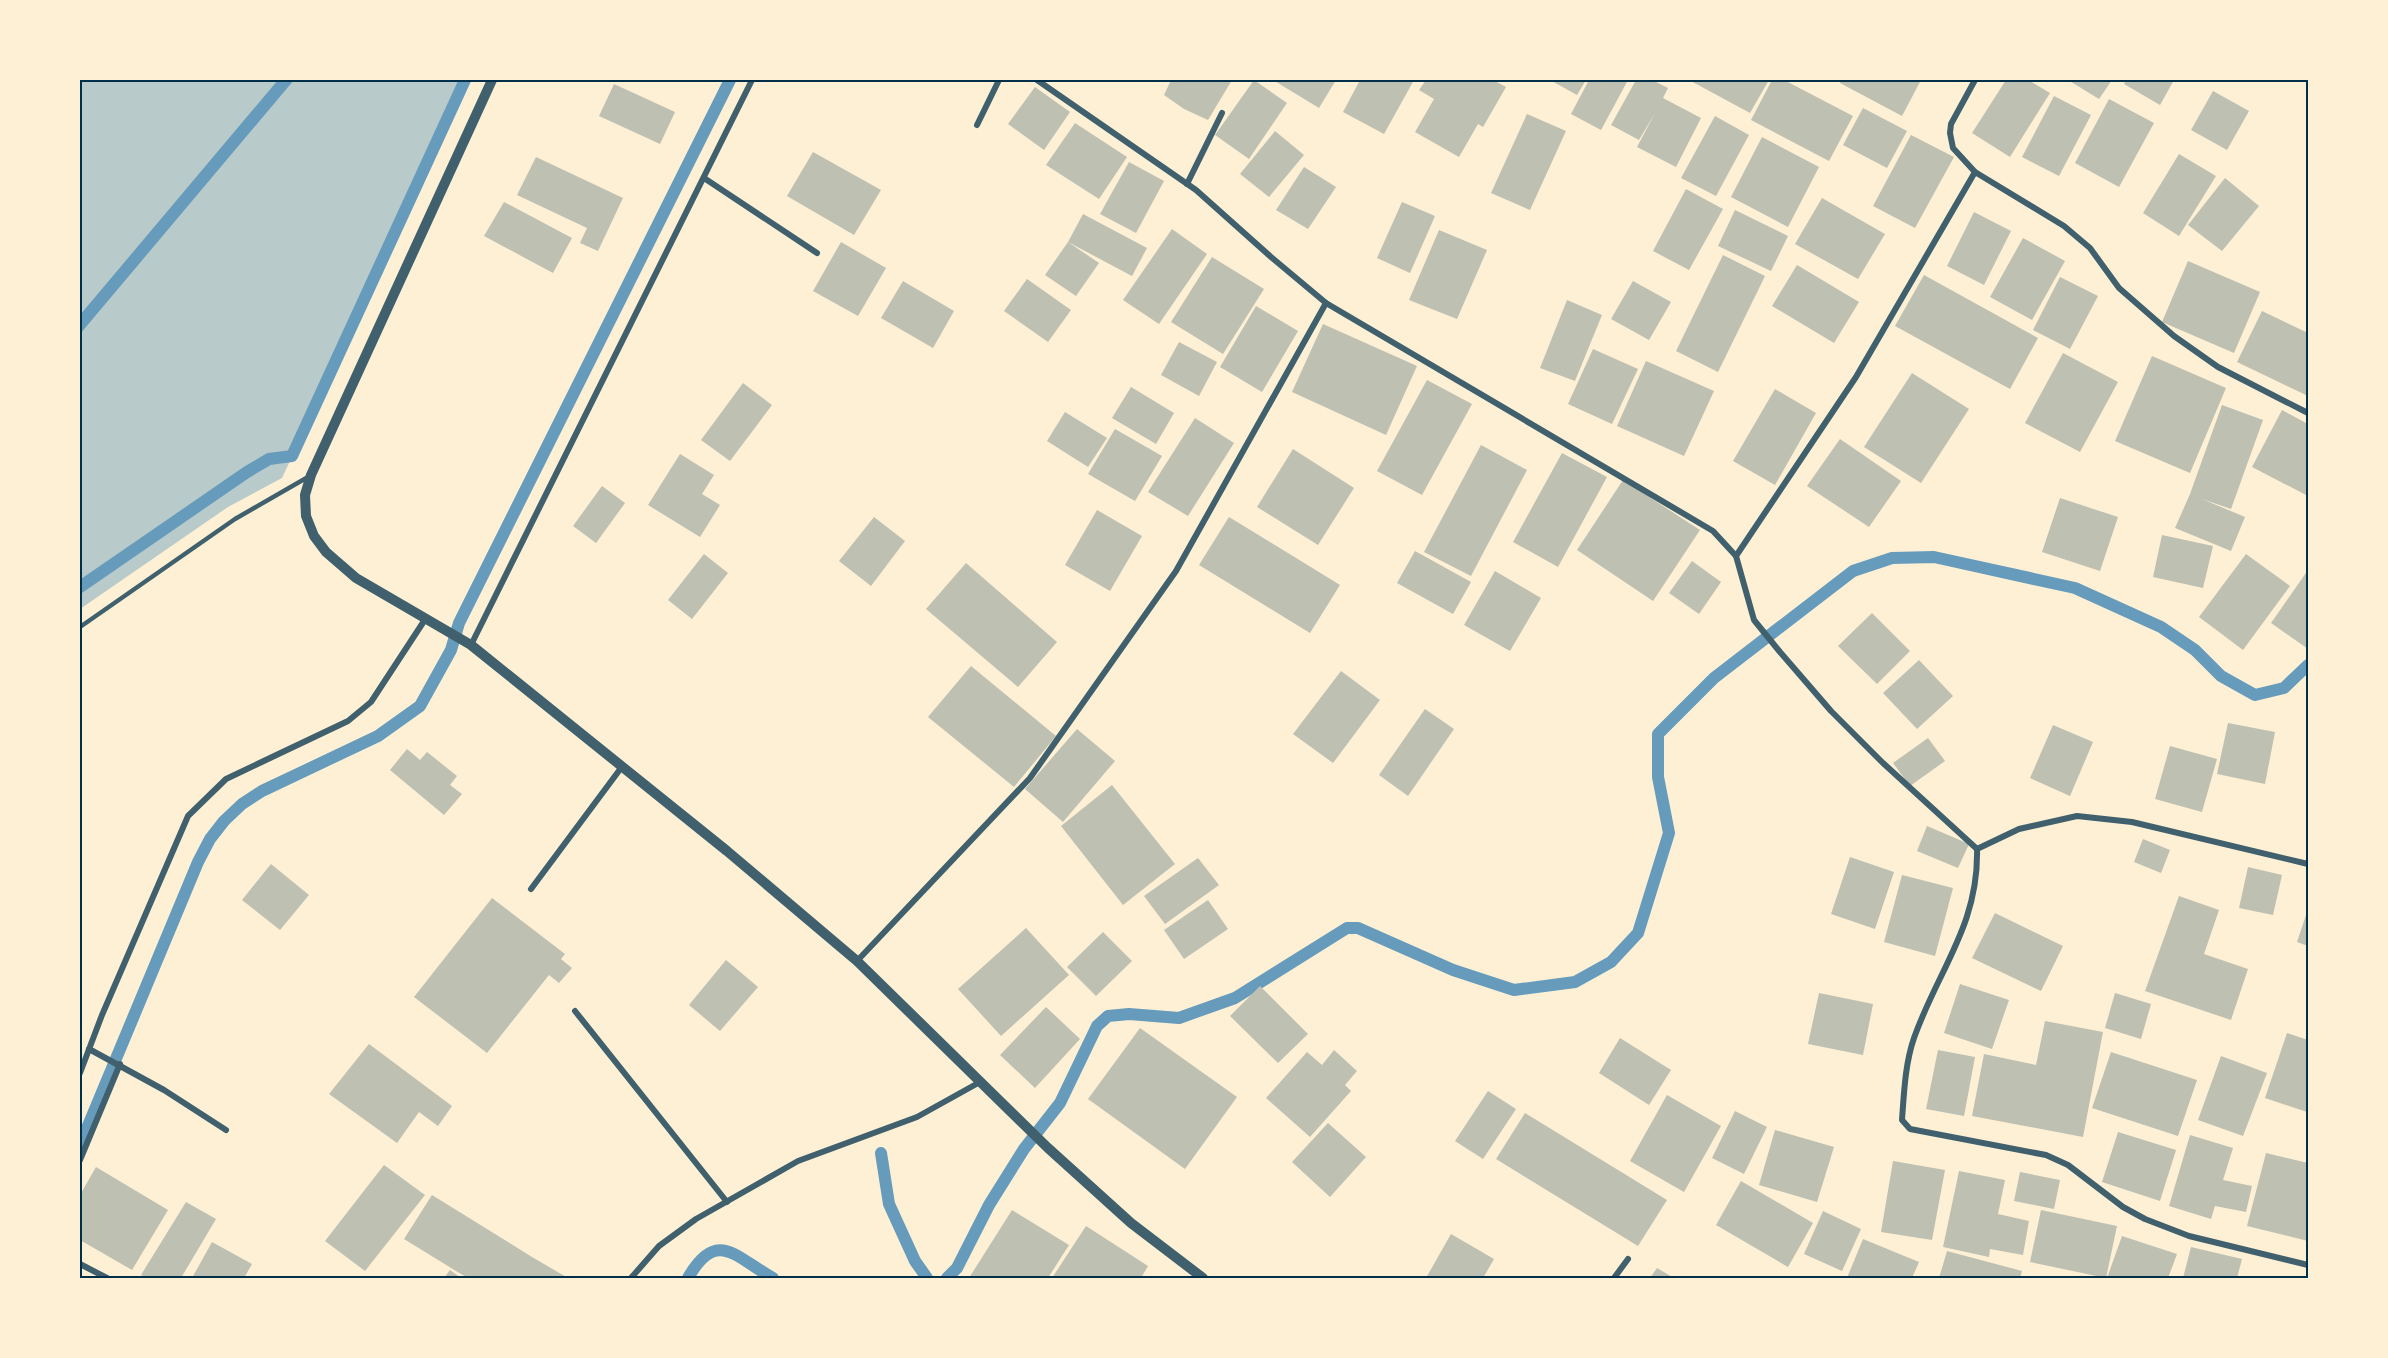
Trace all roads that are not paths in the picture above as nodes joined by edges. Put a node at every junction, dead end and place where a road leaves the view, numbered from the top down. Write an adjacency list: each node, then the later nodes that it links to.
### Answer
1 (492, 80): 14 (street)
2 (752, 80): 9 (street)
3 (999, 80): 7 (street)
4 (1037, 80): 10 (street)
5 (1975, 80): 8 (street)
6 (1222, 113): 10 (street)
7 (977, 125)
8 (1975, 172): 13 (street); 15 (street)
9 (704, 178): 11 (street); 18 (street)
10 (1187, 184): 12 (street)
11 (818, 253)
12 (1326, 303): 15 (street); 23 (street)
13 (2308, 413)
14 (311, 475): 16 (street); 17 (lane)
15 (1736, 556): 20 (street)
16 (426, 618): 18 (street); 25 (street)
17 (80, 627)
18 (468, 644): 19 (street)
19 (621, 768): 22 (street); 23 (street)
20 (1977, 849): 21 (street); 34 (street)
21 (2308, 864)
22 (531, 889)
23 (857, 961): 28 (street)
24 (575, 1011): 31 (street)
25 (90, 1049): 26 (street); 27 (street)
26 (119, 1063): 29 (street); 30 (street)
27 (80, 1073)
28 (980, 1082): 31 (street); 37 (street)
29 (226, 1130)
30 (80, 1160)
31 (727, 1202): 36 (street)
32 (1628, 1259): 38 (street)
33 (80, 1264): 35 (street)
34 (2308, 1265)
35 (107, 1278)
36 (631, 1278)
37 (1203, 1278)
38 (1614, 1278)

